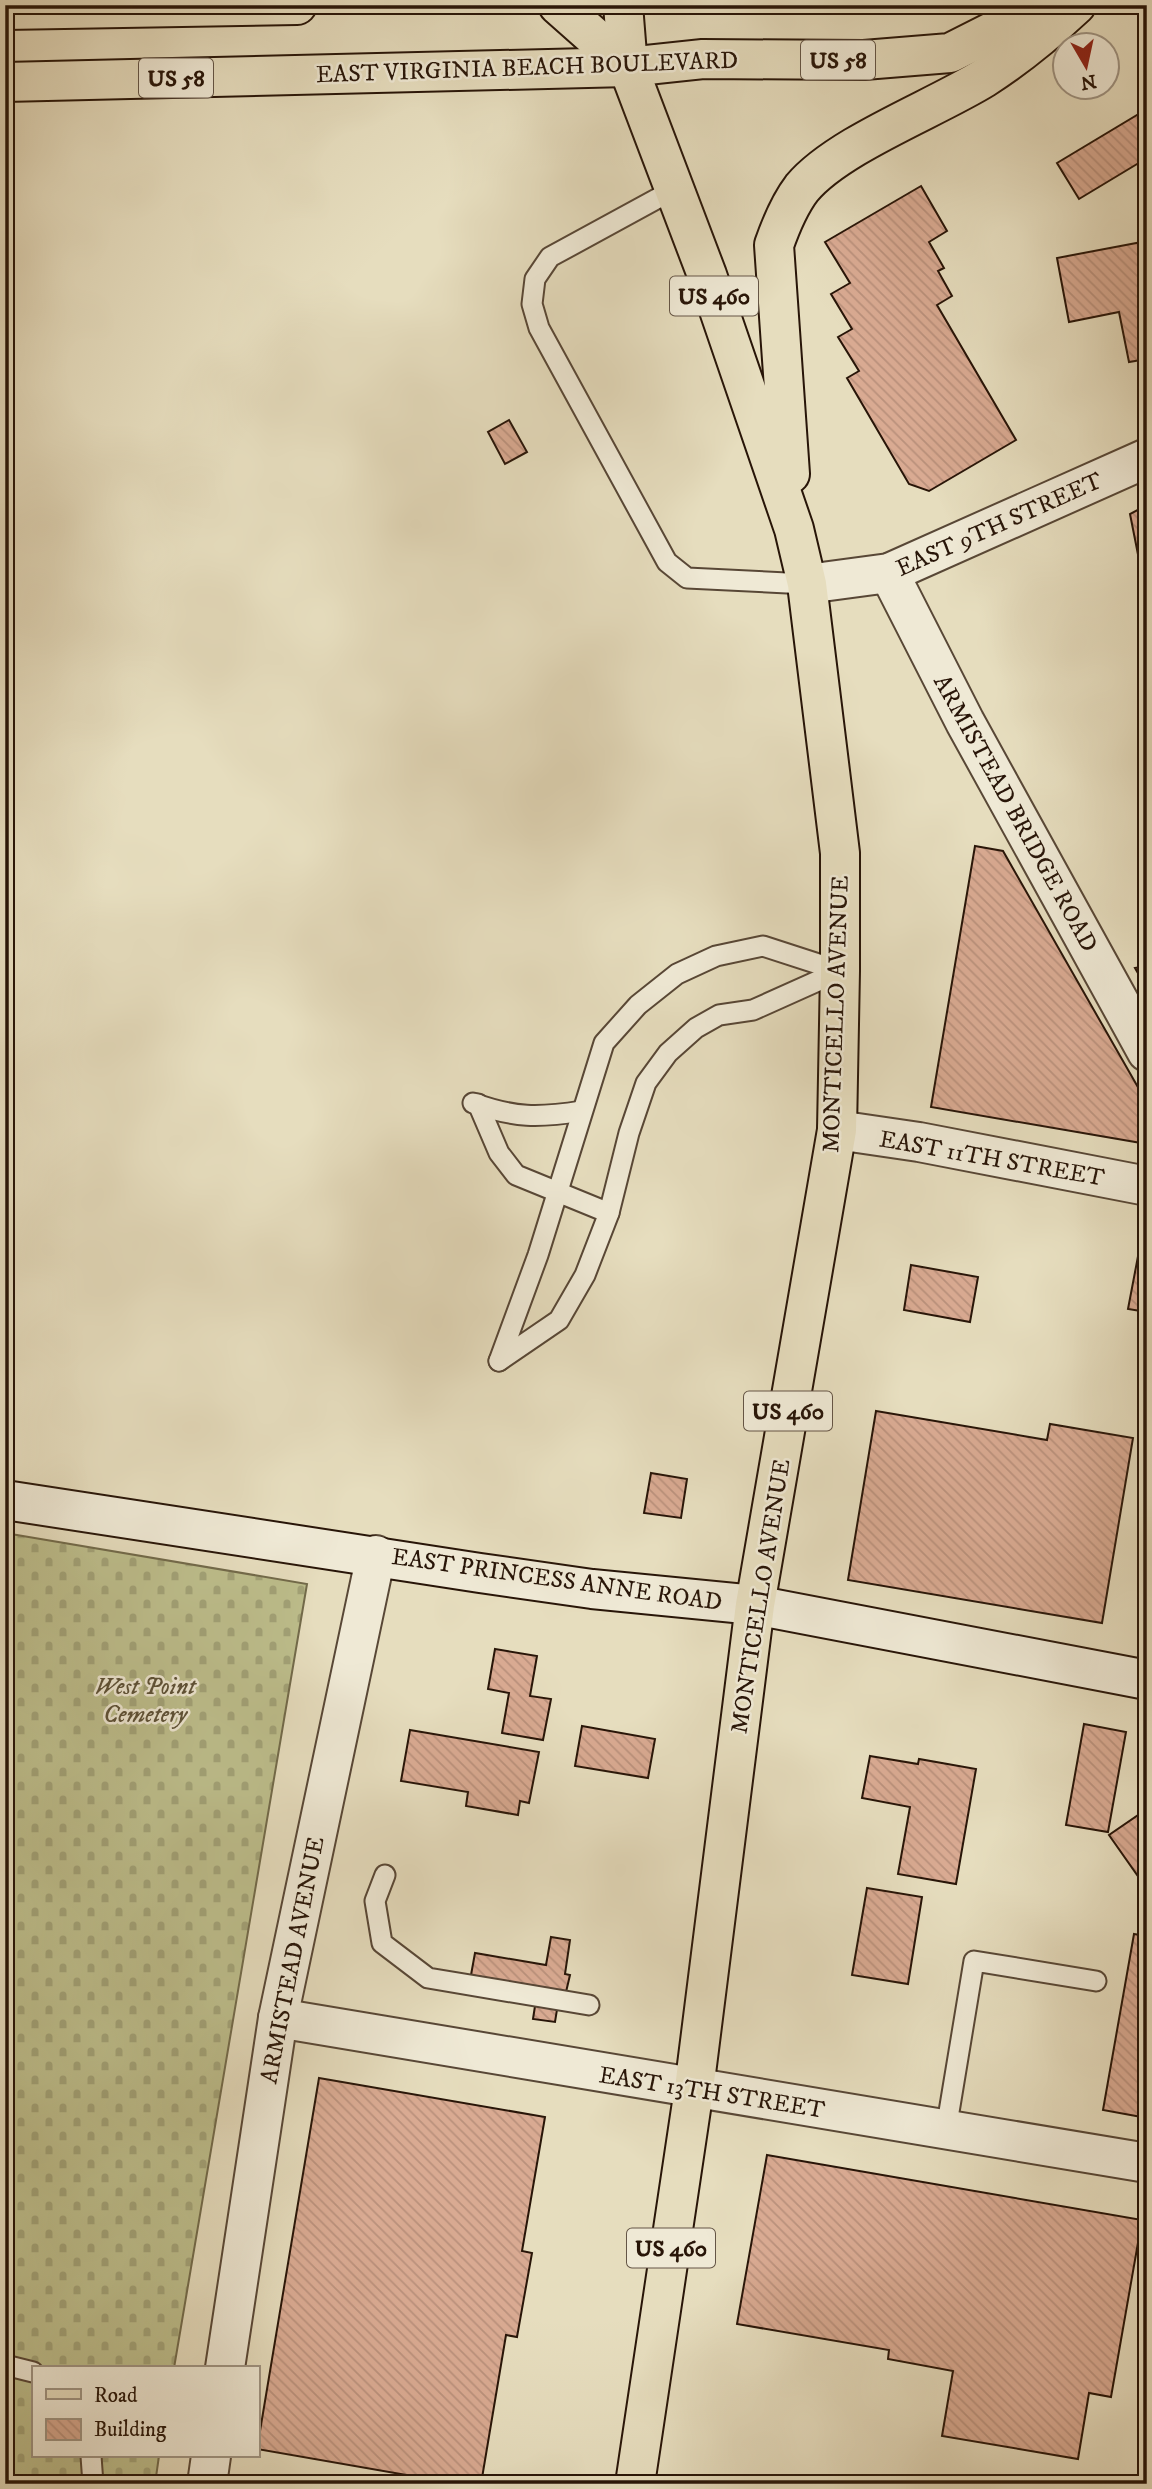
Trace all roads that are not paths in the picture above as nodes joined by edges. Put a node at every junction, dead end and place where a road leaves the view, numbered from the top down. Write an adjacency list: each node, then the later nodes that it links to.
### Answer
1 (297, 5): 6 (main road)
2 (558, 5): 7 (main road, MONTICELLO AVENUE / US 460)
3 (623, 5): 7 (main road, MONTICELLO AVENUE / US 460)
4 (1076, 5): 11 (main road)
5 (1032, 6): 7 (main road, EAST VIRGINIA BEACH BOULEVARD / US 58)
6 (5, 10)
7 (628, 67): 8 (main road, EAST VIRGINIA BEACH BOULEVARD / US 58); 9 (main road, MONTICELLO AVENUE / US 460)
8 (5, 82)
9 (673, 190): 11 (main road, MONTICELLO AVENUE / US 460); 13 (lane)
10 (1147, 458): 12 (street, EAST 9TH STREET)
11 (794, 528): 13 (main road, MONTICELLO AVENUE / US 460)
12 (889, 573): 13 (street, EAST 9TH STREET); 15 (street, ARMISTEAD BRIDGE ROAD)
13 (807, 584): 14 (main road, MONTICELLO AVENUE / US 460)
14 (840, 971): 16 (lane); 17 (main road, MONTICELLO AVENUE / US 460); 20 (lane)
15 (1147, 1052)
16 (582, 1111): 19 (lane); 19 (lane)
17 (837, 1130): 18 (street, EAST 11TH STREET); 23 (main road, MONTICELLO AVENUE / US 460)
18 (1147, 1186)
19 (558, 1191): 20 (lane); 20 (lane)
20 (609, 1213)
21 (5, 1500): 22 (street, EAST PRINCESS ANNE ROAD)
22 (376, 1555): 23 (street, EAST PRINCESS ANNE ROAD); 28 (street, ARMISTEAD AVENUE)
23 (755, 1605): 24 (street, EAST PRINCESS ANNE ROAD); 29 (main road, MONTICELLO AVENUE / US 460)
24 (1147, 1680)
25 (385, 1875): 27 (lane)
26 (1096, 1981): 30 (lane)
27 (589, 2005)
28 (278, 2018): 29 (street, EAST 13TH STREET); 33 (street, ARMISTEAD AVENUE)
29 (694, 2090): 30 (street, EAST 13TH STREET); 39 (main road, MONTICELLO AVENUE / US 460)
30 (946, 2130): 31 (street, EAST 13TH STREET)
31 (1147, 2164)
32 (5, 2365): 34 (lane)
33 (225, 2366)
34 (32, 2372)
35 (91, 2458): 37 (lane)
36 (211, 2458): 38 (street)
37 (93, 2484)
38 (208, 2484)
39 (635, 2484)

